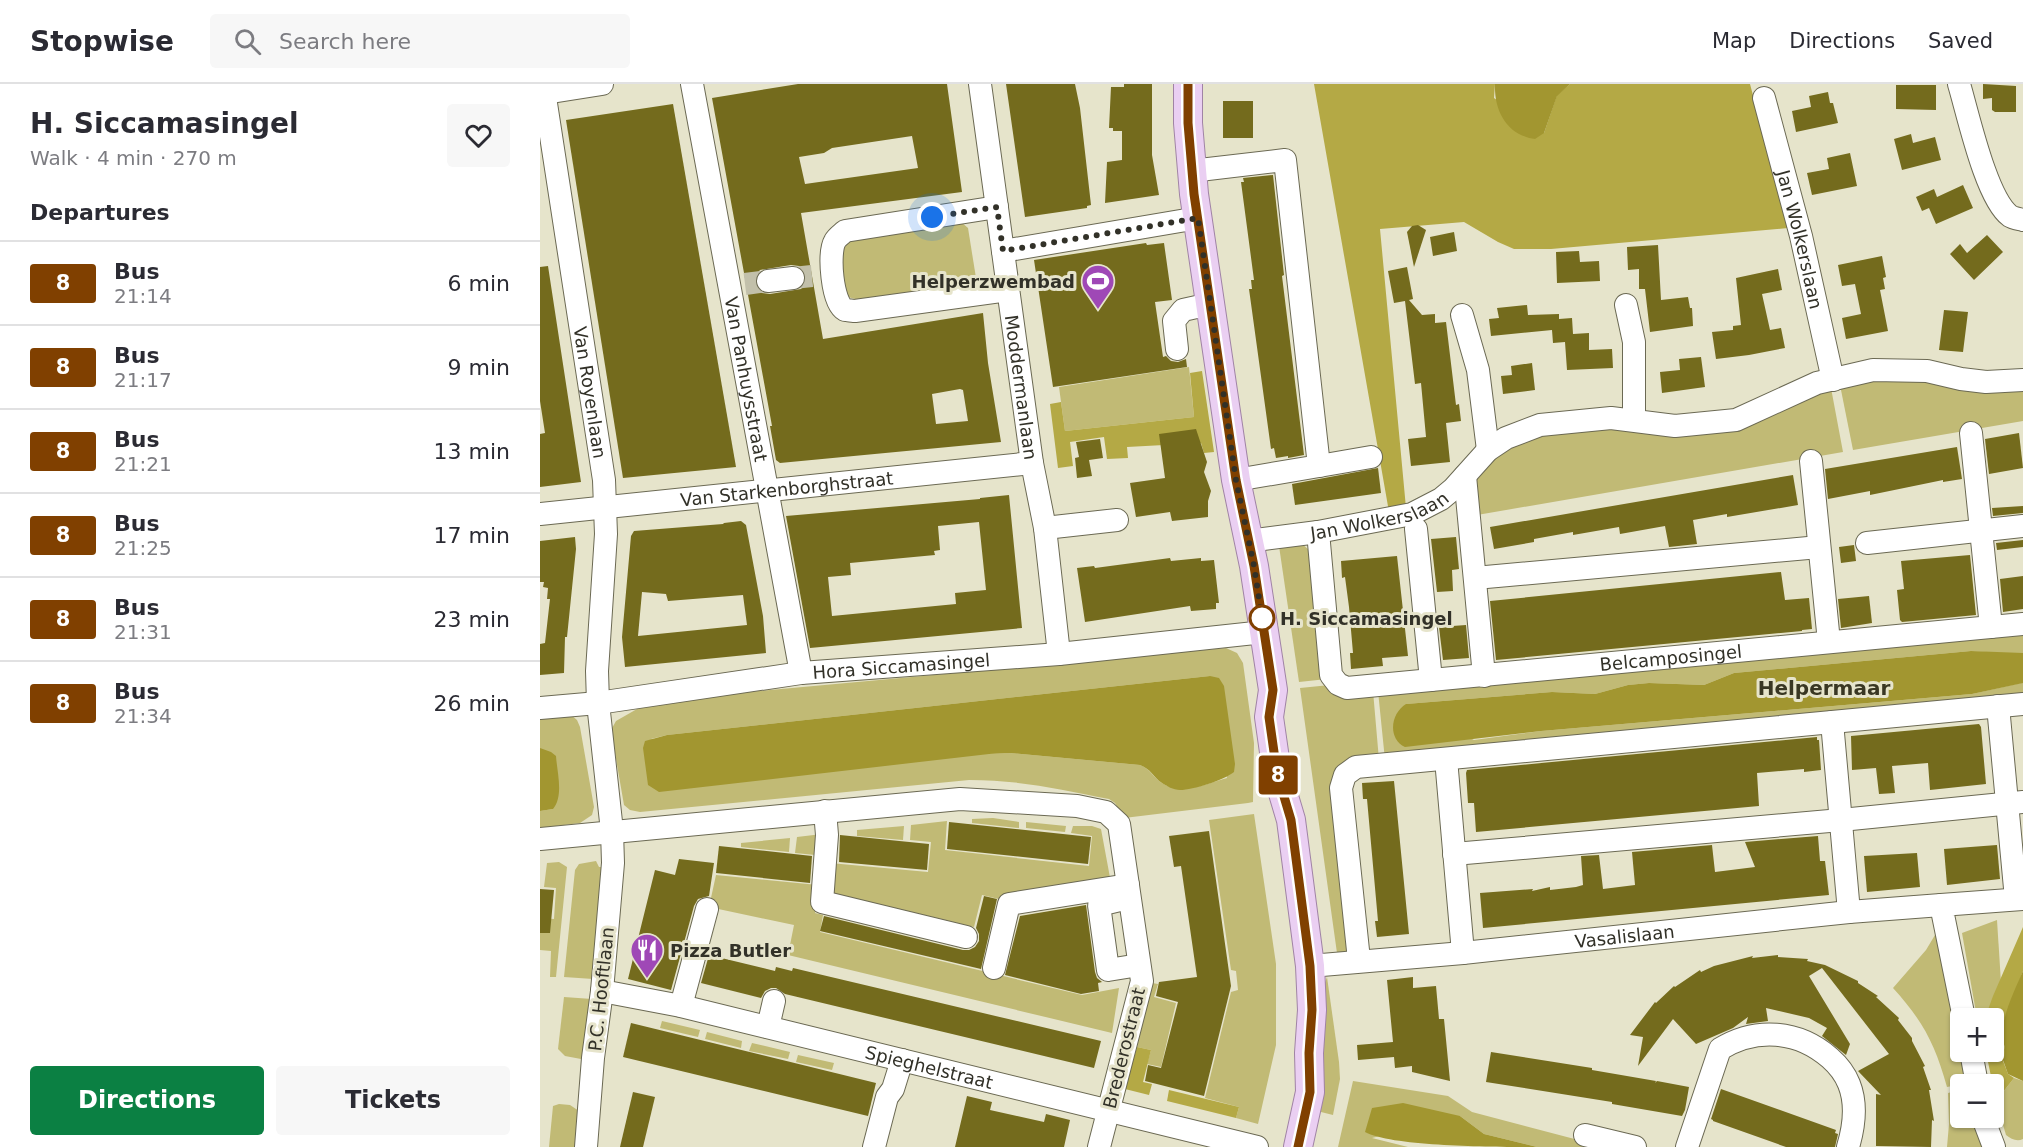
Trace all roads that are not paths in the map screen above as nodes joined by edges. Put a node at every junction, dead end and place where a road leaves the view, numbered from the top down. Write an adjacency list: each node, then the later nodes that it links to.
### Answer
1 (602, 84): 6 (street)
2 (692, 84): 31 (street, Van Panhuysstraat)
3 (980, 84): 9 (street, Moddermanlaan)
4 (1188, 84): 8 (main road)
5 (1959, 84): 11 (street)
6 (544, 88): 32 (street, Van Royenlaan)
7 (1764, 98): 20 (street, Jan Wolkerslaan)
8 (1191, 171): 10 (main road); 28 (street)
9 (997, 207): 12 (street, Moddermanlaan); 13 (street)
10 (1198, 218): 12 (street); 16 (main road)
11 (2023, 220)
12 (1003, 251): 15 (street, Moddermanlaan)
13 (812, 275): 14 (street); 15 (street)
14 (768, 281)
15 (1008, 290): 27 (street, Moddermanlaan)
16 (1210, 304): 19 (street); 30 (main road)
17 (1626, 305): 22 (street)
18 (1462, 315): 24 (street)
19 (1177, 349)
20 (1833, 380): 21 (street, Jan Wolkerslaan); 22 (street, Jan Wolkerslaan)
21 (2023, 380)
22 (1634, 420): 24 (street, Jan Wolkerslaan)
23 (1971, 433): 38 (street)
24 (1488, 450): 29 (street, Jan Wolkerslaan)
25 (1371, 457): 28 (street)
26 (1811, 461): 42 (street)
27 (1032, 462): 31 (street, Van Starkenborghstraat); 36 (street, Moddermanlaan)
28 (1319, 466): 30 (street)
29 (1464, 476): 39 (street, Jan Wolkerslaan); 43 (street)
30 (1236, 480): 40 (main road)
31 (767, 491): 32 (street, Van Starkenborghstraat); 49 (street, Van Panhuysstraat)
32 (605, 508): 33 (street, Van Starkenborghstraat); 52 (street, Van Royenlaan)
33 (540, 514)
34 (1118, 520): 36 (street)
35 (2023, 526): 38 (street)
36 (1045, 528): 48 (street, Moddermanlaan)
37 (1416, 529): 51 (street)
38 (1981, 531): 41 (street); 45 (street)
39 (1318, 532): 40 (street, Jan Wolkerslaan); 51 (street, Belcamposingel)
40 (1248, 541): 46 (main road)
41 (1867, 543)
42 (1819, 547): 43 (street); 47 (street)
43 (1475, 578): 50 (street)
44 (2023, 624): 45 (street, Belcamposingel)
45 (1992, 627): 47 (street, Belcamposingel)
46 (1264, 632): 48 (street, Hora Siccamasingel); 73 (main road)
47 (1829, 642): 50 (street, Belcamposingel)
48 (1059, 654): 49 (street, Hora Siccamasingel)
49 (801, 674): 52 (street, Hora Siccamasingel)
50 (1484, 676): 51 (street, Belcamposingel)
51 (1431, 680)
52 (598, 703): 55 (street, Hora Siccamasingel); 61 (street, P.C. Hooftlaan)
53 (2023, 704): 54 (street)
54 (1998, 706): 56 (street); 58 (street)
55 (540, 708)
56 (1832, 722): 57 (street); 60 (street)
57 (1446, 759): 63 (street); 71 (street)
58 (2015, 803): 60 (street); 65 (street)
59 (825, 811): 61 (street); 64 (street, Brederostraat); 69 (street)
60 (1841, 820): 63 (street); 68 (street)
61 (612, 831): 62 (street); 75 (street, P.C. Hooftlaan)
62 (540, 839)
63 (1454, 854): 70 (street)
64 (1129, 892): 72 (street, Brederostraat); 72 (street); 74 (street)
65 (2020, 899): 66 (street, Vasalislaan)
66 (1941, 905): 68 (street, Vasalislaan); 78 (street)
67 (707, 909): 77 (street)
68 (1849, 912): 70 (street, Vasalislaan)
69 (966, 937)
70 (1463, 953): 71 (street, Vasalislaan)
71 (1359, 960): 73 (street, Vasalislaan)
72 (1139, 965): 82 (street, Brederostraat)
73 (1310, 966): 80 (main road)
74 (994, 968)
75 (602, 991): 77 (street, Spieghelstraat); 85 (street, P.C. Hooftlaan)
76 (774, 1001): 79 (street)
77 (681, 1006): 79 (street, Spieghelstraat)
78 (1962, 1008)
79 (768, 1027): 81 (street, Spieghelstraat)
80 (1309, 1053): 89 (main road); 90 (main road)
81 (902, 1060): 82 (street, Spieghelstraat); 86 (street)
82 (1108, 1112): 87 (street, Brederostraat); 88 (street, Spieghelstraat)
83 (1987, 1128): 94 (street)
84 (1585, 1135): 91 (street)
85 (586, 1147)
86 (874, 1147)
87 (1099, 1147)
88 (1257, 1147)
89 (1281, 1147)
90 (1298, 1147)
91 (1635, 1147)
92 (1687, 1147): 93 (street)
93 (1848, 1147)
94 (1994, 1147)

